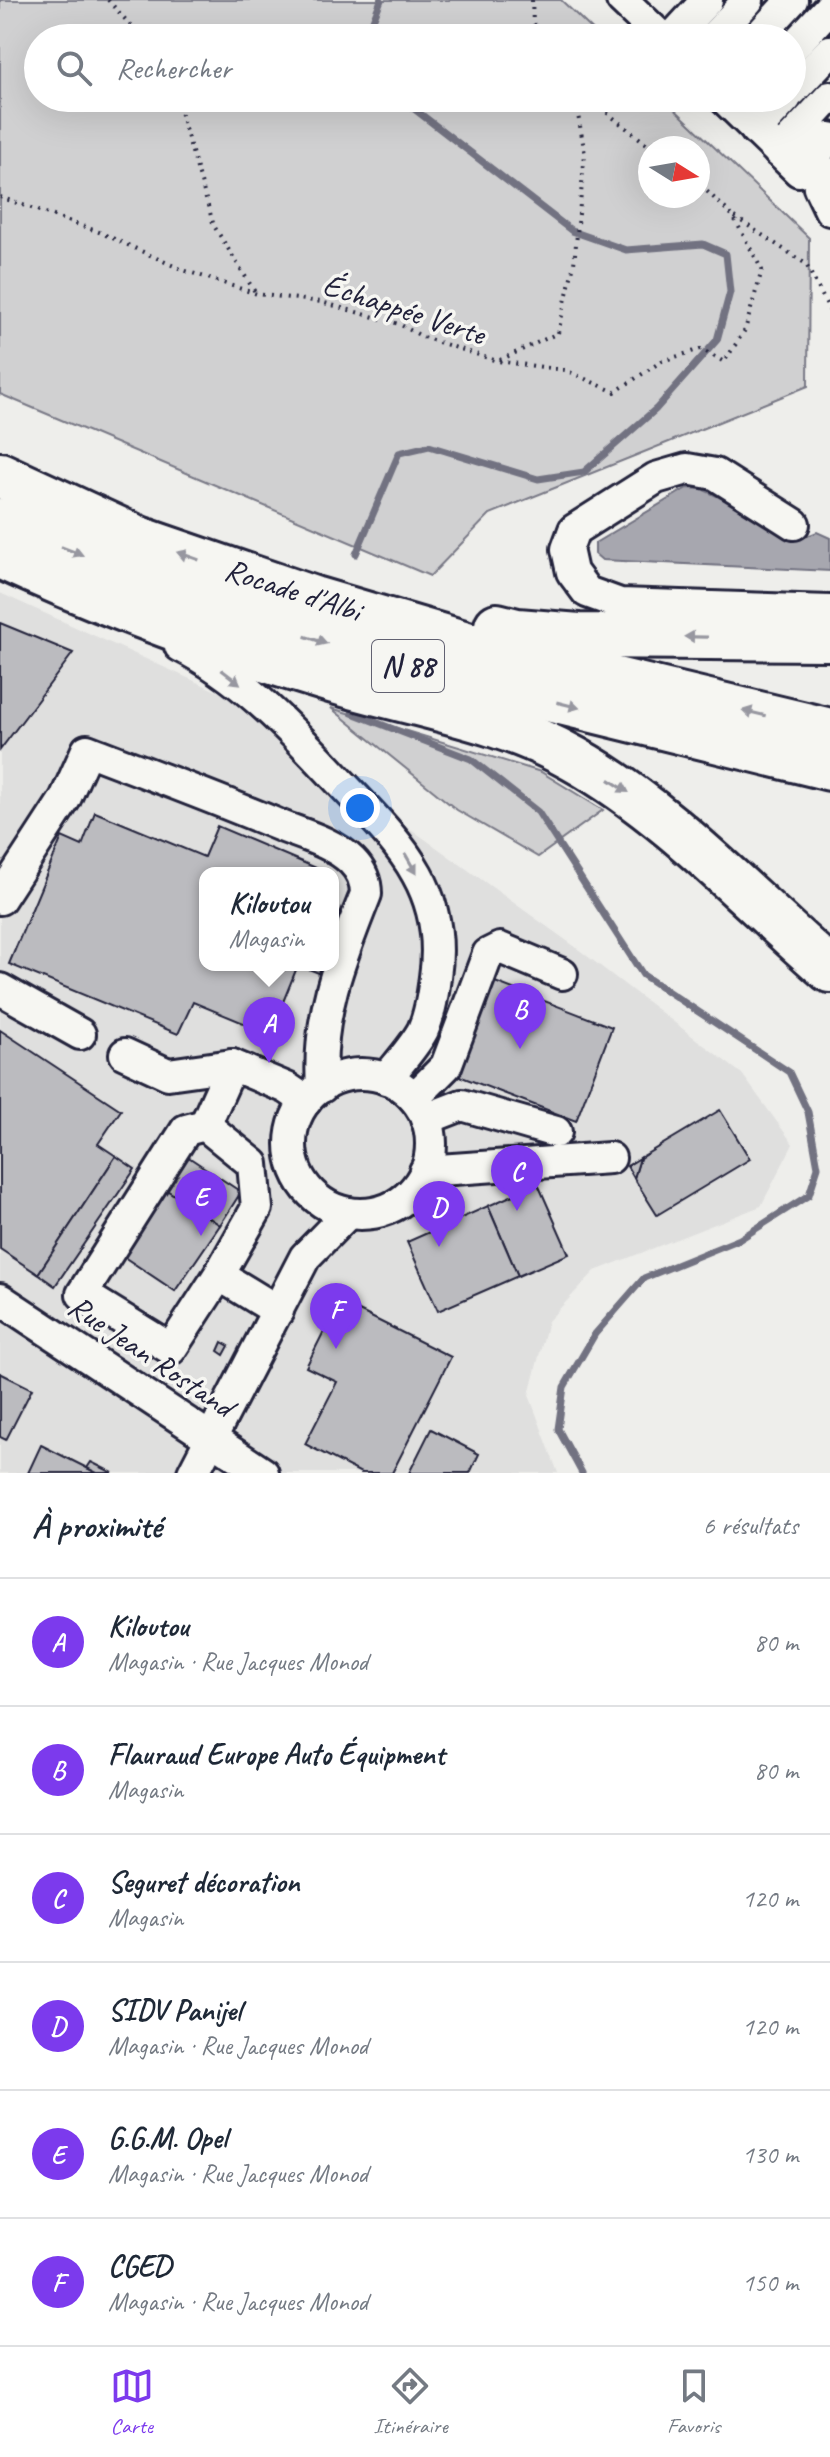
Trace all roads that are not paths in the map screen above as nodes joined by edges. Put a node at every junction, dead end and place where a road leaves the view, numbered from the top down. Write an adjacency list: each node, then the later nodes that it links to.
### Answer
1 (707, 0): 5 (street)
2 (748, 0): 6 (street)
3 (792, 0): 7 (street)
4 (830, 7): 8 (street)
5 (685, 24)
6 (726, 24)
7 (770, 24)
8 (806, 33)
9 (830, 51): 10 (street)
10 (806, 76)
11 (830, 97): 14 (street)
12 (743, 112): 14 (street)
13 (830, 138): 14 (street)
14 (779, 152)
15 (830, 173): 16 (street)
16 (830, 210)
17 (0, 475): 21 (highway, Rocade d'Albi / N 88, one-way to 17)
18 (0, 521): 26 (highway, Rocade d'Albi / N 88, one-way to 26)
19 (794, 524): 23 (street)
20 (0, 556): 22 (highway)
21 (314, 599): 24 (highway, one-way to 21); 25 (highway, Rocade d'Albi / N 88, one-way to 21)
22 (118, 608): 29 (highway, one-way to 29); 36 (street, one-way to 36)
23 (830, 611)
24 (830, 638)
25 (830, 731)
26 (830, 768)
27 (0, 899): 28 (street)
28 (339, 966)
29 (830, 970)
30 (337, 971): 37 (street)
31 (562, 974): 38 (street)
32 (0, 989): 33 (street)
33 (80, 1034)
34 (125, 1054): 35 (street)
35 (232, 1065): 37 (street); 39 (street)
36 (386, 1079): 37 (street); 38 (street)
37 (314, 1094): 43 (street)
38 (420, 1109): 40 (street); 42 (street)
39 (205, 1125): 46 (street); 46 (street)
40 (556, 1132)
41 (610, 1158): 42 (street)
42 (425, 1171): 44 (street)
43 (300, 1179): 44 (street); 45 (street)
44 (348, 1213): 45 (street)
45 (305, 1257): 48 (street)
46 (219, 1275): 48 (street)
47 (0, 1299): 49 (street, Rue Jean Rostand)
48 (278, 1311): 49 (street)
49 (211, 1438): 50 (street); 51 (street, Rue Jean Rostand)
50 (193, 1473)
51 (263, 1473)

